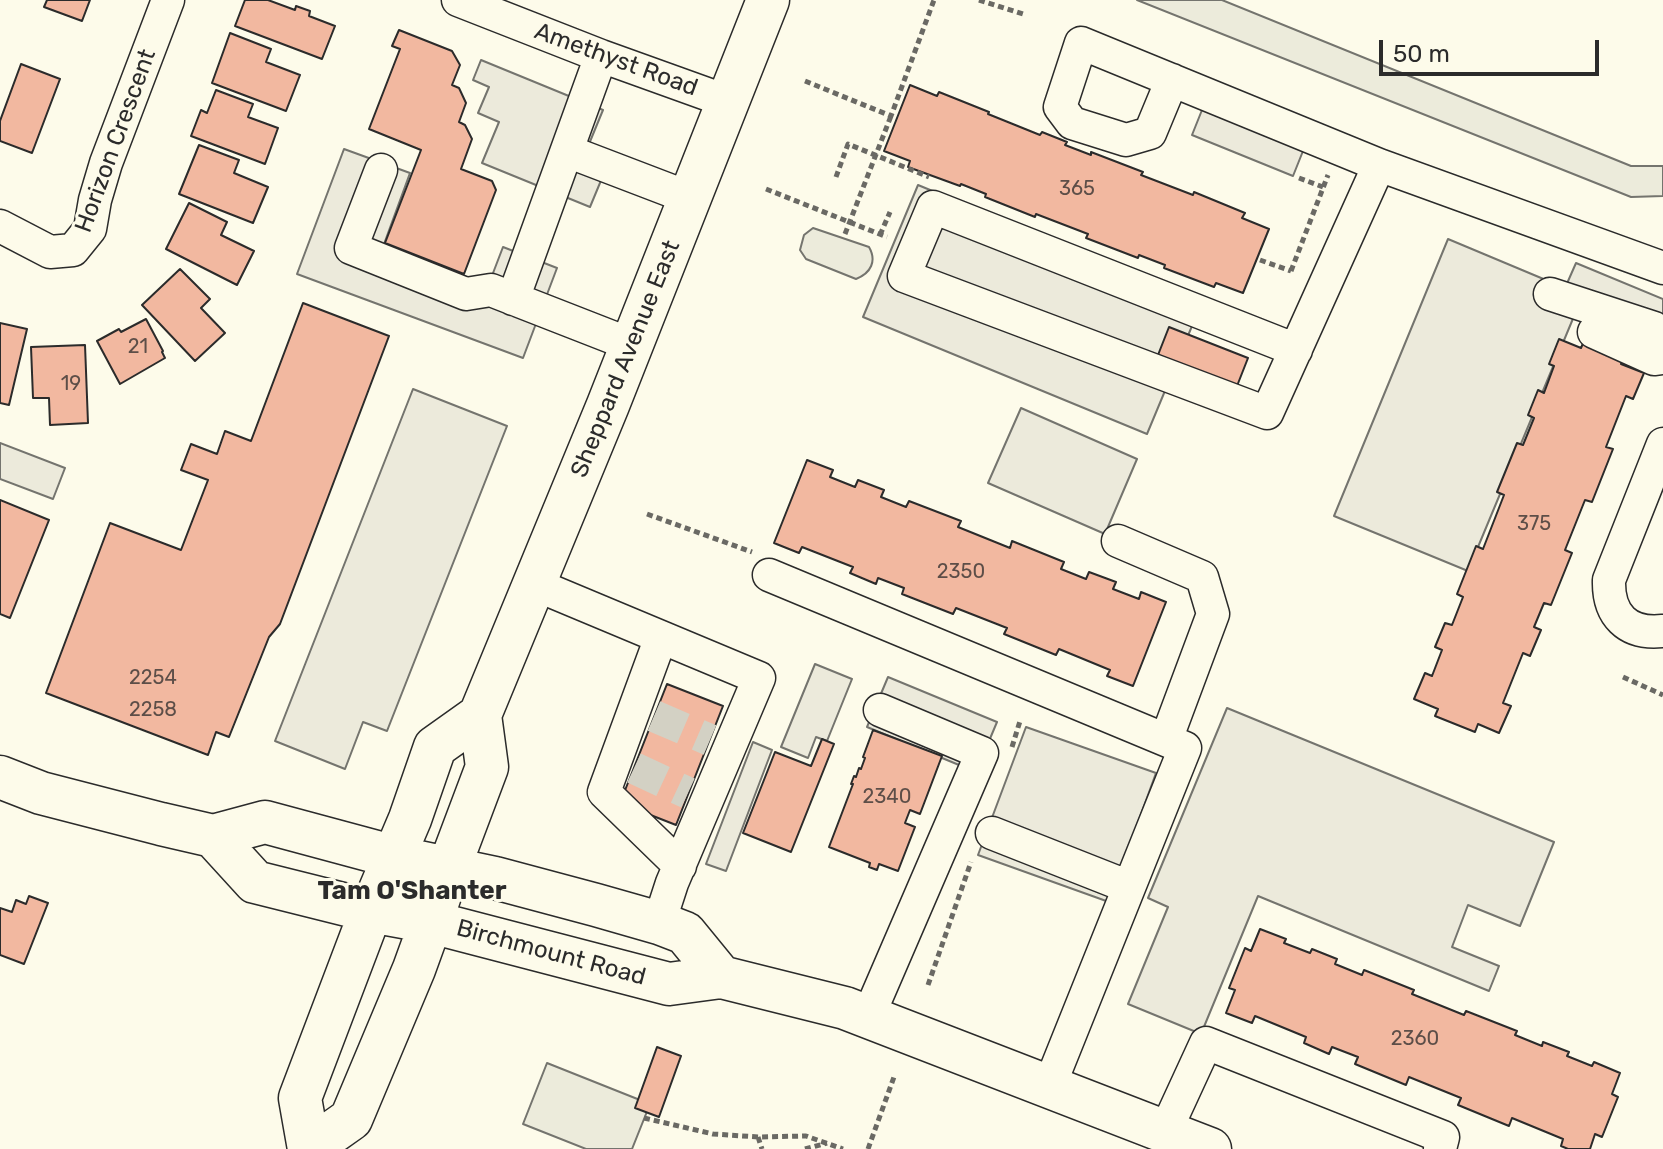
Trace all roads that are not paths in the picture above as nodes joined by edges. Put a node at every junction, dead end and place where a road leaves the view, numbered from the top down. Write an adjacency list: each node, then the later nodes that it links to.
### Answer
1 (168, 0): 11 (street, Horizon Crescent)
2 (458, 0): 4 (street, Amethyst Road)
3 (768, 0): 6 (main road, Sheppard Avenue East)
4 (601, 56): 6 (street, Amethyst Road); 7 (street)
5 (1172, 80): 8 (street)
6 (729, 102): 10 (main road, Sheppard Avenue East)
7 (567, 151): 10 (street); 14 (street)
8 (1379, 165): 12 (street); 18 (street)
9 (381, 170): 14 (street)
10 (690, 198): 17 (main road, Sheppard Avenue East)
11 (0, 226)
12 (1663, 268)
13 (1550, 294): 16 (street)
14 (513, 299): 17 (street)
15 (1594, 332): 19 (street)
16 (1663, 337)
17 (632, 345): 23 (main road, Sheppard Avenue East)
18 (1296, 350): 18 (street)
19 (1663, 358)
20 (1662, 451): 24 (street)
21 (1118, 541): 28 (street)
22 (769, 575): 28 (street)
23 (534, 584): 25 (street); 27 (main road, Sheppard Avenue East)
24 (1663, 631)
25 (661, 637): 33 (street); 33 (street)
26 (880, 710): 40 (street)
27 (480, 715): 32 (main road); 34 (main road)
28 (1166, 740): 35 (street)
29 (0, 777): 31 (main road)
30 (992, 833): 35 (street)
31 (213, 836): 32 (main road); 36 (main road, Birchmount Road)
32 (395, 857): 34 (main road); 36 (main road)
33 (680, 866): 38 (street)
34 (449, 868): 37 (main road); 38 (main road)
35 (1129, 887): 41 (street)
36 (371, 911): 37 (main road, Birchmount Road); 43 (main road)
37 (431, 922): 39 (main road, Birchmount Road); 43 (main road)
38 (659, 923): 39 (main road)
39 (721, 977): 40 (main road, Birchmount Road)
40 (868, 1017): 41 (main road, Birchmount Road)
41 (1049, 1087): 42 (main road, Birchmount Road)
42 (1165, 1132): 44 (main road, Birchmount Road); 45 (street)
43 (310, 1148)
44 (1210, 1149)
45 (1440, 1149)

